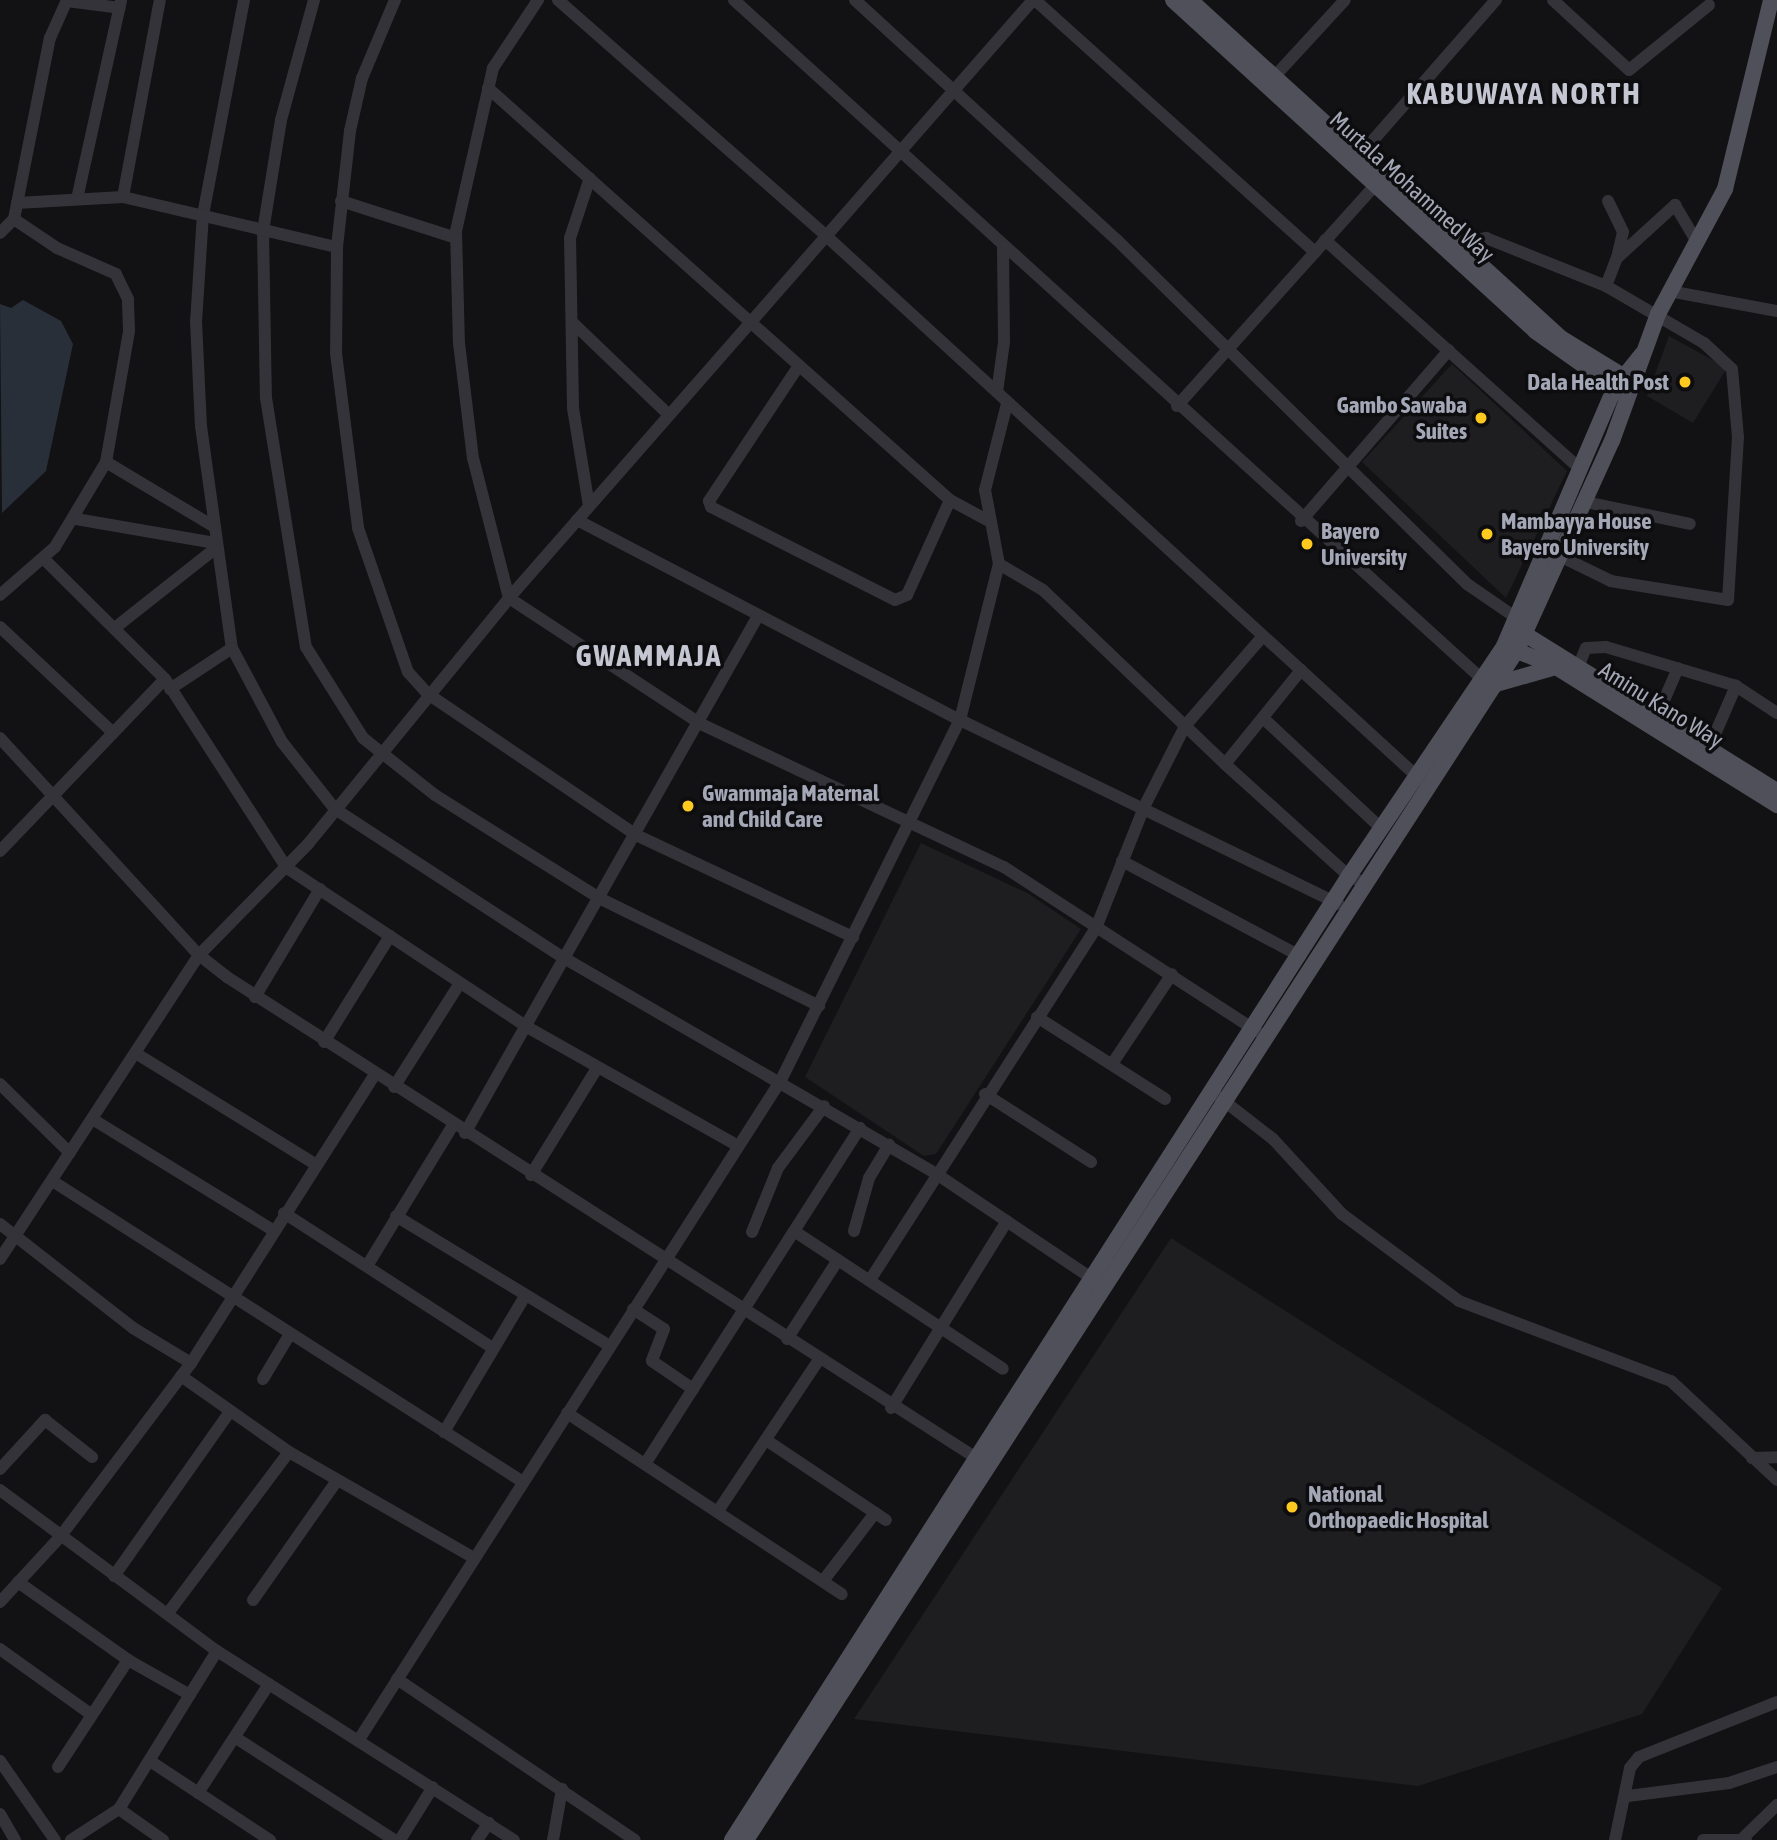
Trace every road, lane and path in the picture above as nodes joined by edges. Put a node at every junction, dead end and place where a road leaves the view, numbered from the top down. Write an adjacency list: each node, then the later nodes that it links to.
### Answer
1 (160, 0): 27 (street)
2 (244, 0): 32 (street)
3 (312, 0): 34 (street)
4 (395, 0): 29 (street)
5 (538, 0): 21 (street)
6 (558, 0): 36 (street)
7 (734, 0): 23 (street)
8 (855, 0): 22 (street)
9 (1034, 0): 22 (street); 43 (street)
10 (1173, 0): 26 (main road, Murtala Mohammed Way)
11 (1190, 0): 20 (main road, Murtala Mohammed Way)
12 (1345, 0): 20 (street)
13 (1496, 0): 24 (street)
14 (1553, 0): 19 (street)
15 (1771, 0): 39 (main road)
16 (67, 1): 18 (street); 31 (street)
17 (1710, 2): 19 (street)
18 (120, 4): 28 (street)
19 (1567, 5)
20 (1275, 76): 24 (main road, Murtala Mohammed Way)
21 (488, 88): 25 (street); 37 (street)
22 (955, 90): 23 (street); 51 (street)
23 (899, 149): 36 (street); 41 (street)
24 (1361, 154): 40 (main road, Murtala Mohammed Way)
25 (590, 178): 49 (street); 50 (street)
26 (1375, 185): 38 (street); 55 (main road, Murtala Mohammed Way)
27 (123, 197): 28 (street); 32 (street)
28 (77, 199): 31 (street)
29 (341, 201): 37 (street); 42 (street)
30 (1608, 201): 44 (street)
31 (17, 203): 33 (street)
32 (203, 214): 34 (street); 74 (street)
33 (13, 219): 35 (street); 63 (street)
34 (263, 231): 42 (street); 107 (street)
35 (0, 233)
36 (824, 234): 50 (street); 58 (street)
37 (456, 238): 80 (street)
38 (1325, 240): 43 (street); 52 (street)
39 (1697, 242): 44 (street); 46 (main road)
40 (1457, 244): 45 (street); 56 (main road, Murtala Mohammed Way)
41 (1003, 246): 58 (street); 60 (street)
42 (337, 247): 97 (street)
43 (1315, 251): 51 (street)
44 (1617, 258): 45 (street)
45 (1606, 286): 48 (street)
46 (1669, 291): 47 (street); 48 (main road)
47 (1777, 311)
48 (1658, 314): 53 (main road); 76 (street)
49 (572, 322): 61 (street); 68 (street)
50 (748, 322): 54 (street); 61 (street)
51 (1227, 349): 60 (street); 65 (street)
52 (1449, 351): 64 (street); 65 (street)
53 (1642, 354): 56 (main road); 57 (main road)
54 (798, 367): 66 (street); 66 (street)
55 (1585, 369): 56 (main road, Murtala Mohammed Way); 62 (main road)
56 (1617, 382): 57 (main road, Murtala Mohammed Way); 62 (main road)
57 (1633, 390): 67 (main road)
58 (997, 392): 59 (street)
59 (1007, 404): 71 (street); 86 (street)
60 (1177, 406): 72 (street)
61 (669, 415): 68 (street)
62 (1602, 416): 64 (main road)
63 (106, 462): 69 (street); 74 (street)
64 (1579, 468): 83 (main road)
65 (1348, 469): 72 (street); 83 (street)
66 (950, 500): 71 (street)
67 (1586, 502): 73 (street); 76 (main road)
68 (589, 506): 70 (street)
69 (76, 519): 75 (street); 77 (street)
70 (577, 520): 80 (street); 82 (street)
71 (987, 520): 78 (street)
72 (1301, 521): 94 (street)
73 (1690, 524)
74 (213, 526): 75 (street)
75 (216, 545): 85 (street); 87 (street)
76 (1562, 557): 81 (main road)
77 (44, 559): 79 (street); 85 (street)
78 (999, 564): 101 (street); 103 (street)
79 (0, 595)
80 (509, 598): 97 (street); 102 (street)
81 (1537, 607): 83 (main road); 89 (main road)
82 (758, 616): 101 (street); 102 (street)
83 (1519, 626): 88 (main road); 89 (main road, Aminu Kano Way)
84 (0, 627): 104 (street)
85 (116, 627): 95 (street)
86 (1264, 636): 93 (street); 103 (street)
87 (232, 648): 95 (street); 115 (street)
88 (1511, 648): 91 (main road, Aminu Kano Way); 94 (main road)
89 (1553, 648): 90 (main road, Aminu Kano Way)
90 (1578, 665): 92 (street); 99 (main road, Aminu Kano Way)
91 (1556, 667): 94 (main road); 114 (main road, Aminu Kano Way)
92 (1678, 667): 96 (street); 99 (street)
93 (1301, 670): 100 (street); 109 (street)
94 (1489, 681): 109 (main road); 110 (main road)
95 (167, 684): 104 (street); 121 (street)
96 (1736, 686): 98 (street); 106 (street)
97 (428, 694): 107 (street); 118 (street)
98 (1777, 713)
99 (1658, 715): 106 (main road, Aminu Kano Way)
100 (1263, 718): 108 (street); 117 (street)
101 (960, 720): 113 (street); 116 (street)
102 (701, 724): 116 (street); 118 (street)
103 (1185, 726): 108 (street); 113 (street)
104 (110, 730): 111 (street)
105 (0, 738): 111 (street)
106 (1709, 748): 112 (main road, Aminu Kano Way)
107 (381, 756): 115 (street); 125 (street)
108 (1225, 764): 122 (street)
109 (1417, 776): 110 (street); 117 (main road)
110 (1430, 788): 123 (main road)
111 (54, 791): 119 (street); 133 (street)
112 (1777, 791)
113 (1145, 805): 120 (street); 126 (street)
114 (1777, 805)
115 (335, 809): 121 (street); 135 (street)
116 (905, 822): 128 (street); 130 (street)
117 (1381, 828): 122 (main road)
118 (636, 835): 125 (street); 130 (street)
119 (0, 851)
120 (1122, 861): 128 (street); 134 (street)
121 (287, 868): 124 (street); 133 (street)
122 (1349, 876): 123 (street); 126 (main road)
123 (1366, 884): 127 (main road)
124 (320, 890): 129 (street); 138 (street)
125 (601, 899): 135 (street); 139 (street)
126 (1334, 901): 127 (street); 131 (main road)
127 (1350, 910): 132 (main road)
128 (1096, 928): 136 (street); 140 (street)
129 (390, 936): 137 (street); 143 (street)
130 (853, 937): 139 (street)
131 (1312, 937): 132 (main road); 134 (main road)
132 (1327, 946): 142 (main road)
133 (199, 955): 138 (street); 144 (street)
134 (1300, 956): 142 (main road)
135 (564, 958): 141 (street); 148 (street)
136 (1172, 974): 142 (street); 145 (street)
137 (460, 983): 141 (street); 150 (street)
138 (255, 996): 143 (street)
139 (819, 1006): 148 (street)
140 (1037, 1017): 145 (street); 151 (street)
141 (527, 1027): 146 (street); 158 (street)
142 (1261, 1032): 152 (main road)
143 (324, 1042): 147 (street)
144 (137, 1055): 155 (street); 163 (street)
145 (1112, 1064): 153 (street)
146 (597, 1068): 159 (street); 165 (street)
147 (374, 1074): 150 (street); 163 (street)
148 (780, 1080): 154 (street); 159 (street)
149 (0, 1084): 161 (street)
150 (394, 1087): 156 (street)
151 (985, 1094): 162 (street); 164 (street)
152 (1219, 1097): 181 (main road); 205 (street)
153 (1165, 1099)
154 (824, 1106): 157 (street); 174 (street)
155 (94, 1119): 161 (street); 171 (street)
156 (453, 1125): 158 (street); 168 (street)
157 (860, 1128): 160 (street); 172 (street)
158 (466, 1133): 165 (street)
159 (736, 1145): 177 (street)
160 (889, 1145): 164 (street); 173 (street)
161 (70, 1153): 166 (street)
162 (1091, 1162)
163 (315, 1164): 167 (street)
164 (935, 1174): 169 (street); 180 (street)
165 (531, 1175): 177 (street)
166 (54, 1182): 175 (street); 183 (street)
167 (284, 1213): 171 (street); 179 (street)
168 (396, 1216): 179 (street); 182 (street)
169 (1007, 1221): 181 (street); 186 (street)
170 (0, 1224): 175 (street)
171 (273, 1230): 183 (street)
172 (794, 1231): 178 (street); 185 (street)
173 (854, 1231)
174 (752, 1232)
175 (16, 1239): 176 (street); 192 (street)
176 (0, 1259)
177 (664, 1260): 184 (street); 185 (street)
178 (838, 1260): 180 (street); 188 (street)
179 (367, 1266): 190 (street)
180 (870, 1280): 186 (street)
181 (1099, 1283): 206 (main road)
182 (525, 1296): 189 (street); 190 (street)
183 (233, 1299): 187 (street); 192 (street)
184 (633, 1309): 189 (street); 196 (street)
185 (743, 1312): 188 (street); 196 (street)
186 (938, 1329): 193 (street); 197 (street)
187 (290, 1334): 195 (street); 200 (street)
188 (787, 1339): 191 (street)
189 (610, 1346): 199 (street)
190 (493, 1348): 200 (street)
191 (818, 1361): 197 (street); 201 (street)
192 (191, 1363): 194 (street)
193 (1003, 1369)
194 (181, 1376): 198 (street); 214 (street)
195 (262, 1379)
196 (693, 1389): 207 (street)
197 (891, 1408): 206 (street)
198 (229, 1413): 202 (street); 216 (street)
199 (566, 1413): 207 (street); 211 (street)
200 (444, 1432): 211 (street)
201 (766, 1440): 213 (street); 217 (street)
202 (289, 1452): 210 (street); 222 (street)
203 (92, 1457): 208 (street)
204 (1777, 1457): 205 (street)
205 (1752, 1458): 209 (street)
206 (984, 1462): 257 (main road); 258 (main road)
207 (645, 1464): 213 (street)
208 (0, 1469)
209 (1777, 1480)
210 (337, 1482): 215 (street); 220 (street)
211 (523, 1482): 215 (street)
212 (3, 1498): 214 (street)
213 (718, 1511): 217 (street)
214 (60, 1537): 216 (street); 218 (street)
215 (474, 1558): 226 (street)
216 (114, 1576): 222 (street)
217 (822, 1581): 219 (street)
218 (18, 1582): 221 (street); 225 (street)
219 (842, 1594)
220 (253, 1600)
221 (0, 1602)
222 (168, 1613): 224 (street)
223 (0, 1648): 230 (street)
224 (218, 1651): 227 (street); 228 (street)
225 (128, 1660): 228 (street); 230 (street)
226 (397, 1679): 232 (street); 238 (street)
227 (269, 1684): 231 (street); 232 (street)
228 (190, 1695): 234 (street)
229 (1777, 1702): 240 (street)
230 (92, 1715): 235 (street)
231 (236, 1738): 239 (street); 251 (street)
232 (358, 1741): 237 (street)
233 (0, 1761): 247 (street)
234 (150, 1761): 239 (street); 242 (street)
235 (58, 1767)
236 (1777, 1767): 240 (street)
237 (433, 1787): 244 (street); 252 (street)
238 (562, 1789): 255 (street); 256 (street)
239 (198, 1793): 250 (street)
240 (1628, 1796): 259 (street)
241 (1777, 1805): 245 (street)
242 (119, 1809): 248 (street); 249 (street)
243 (0, 1814): 246 (street)
244 (489, 1823): 253 (street); 254 (street)
245 (1744, 1839): 260 (street)
246 (15, 1840)
247 (55, 1840)
248 (71, 1840)
249 (163, 1840)
250 (270, 1840)
251 (394, 1840)
252 (400, 1840)
253 (477, 1840)
254 (514, 1840)
255 (552, 1840)
256 (635, 1840)
257 (732, 1840)
258 (746, 1840)
259 (1615, 1840)
260 (1703, 1840)

